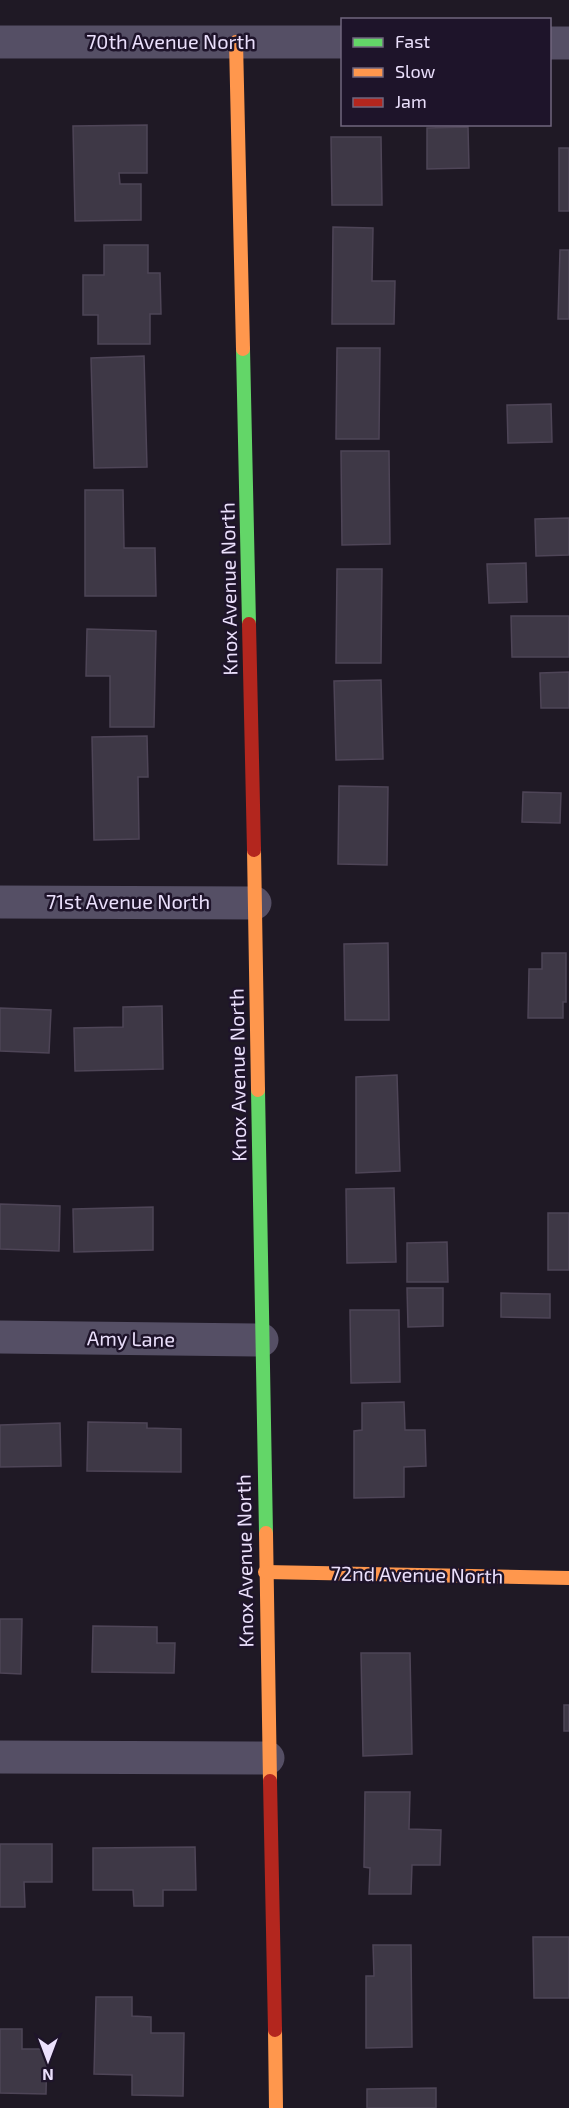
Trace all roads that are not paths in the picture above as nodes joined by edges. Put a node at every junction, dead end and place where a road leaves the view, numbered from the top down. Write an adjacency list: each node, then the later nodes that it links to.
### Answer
1 (0, 42): 2 (street, 70th Avenue North)
2 (236, 42): 3 (street, 70th Avenue North); 7 (street, Knox Avenue North)
3 (341, 42)
4 (551, 43): 5 (street)
5 (569, 43)
6 (0, 902): 7 (street, 71st Avenue North)
7 (255, 903): 9 (street, Knox Avenue North)
8 (0, 1338): 9 (street, Amy Lane)
9 (262, 1340): 10 (street, Knox Avenue North)
10 (265, 1572): 11 (street, 72nd Avenue North); 13 (street, Knox Avenue North)
11 (569, 1578)
12 (0, 1757): 13 (street)
13 (268, 1758): 14 (street, Knox Avenue North)
14 (276, 2108)

